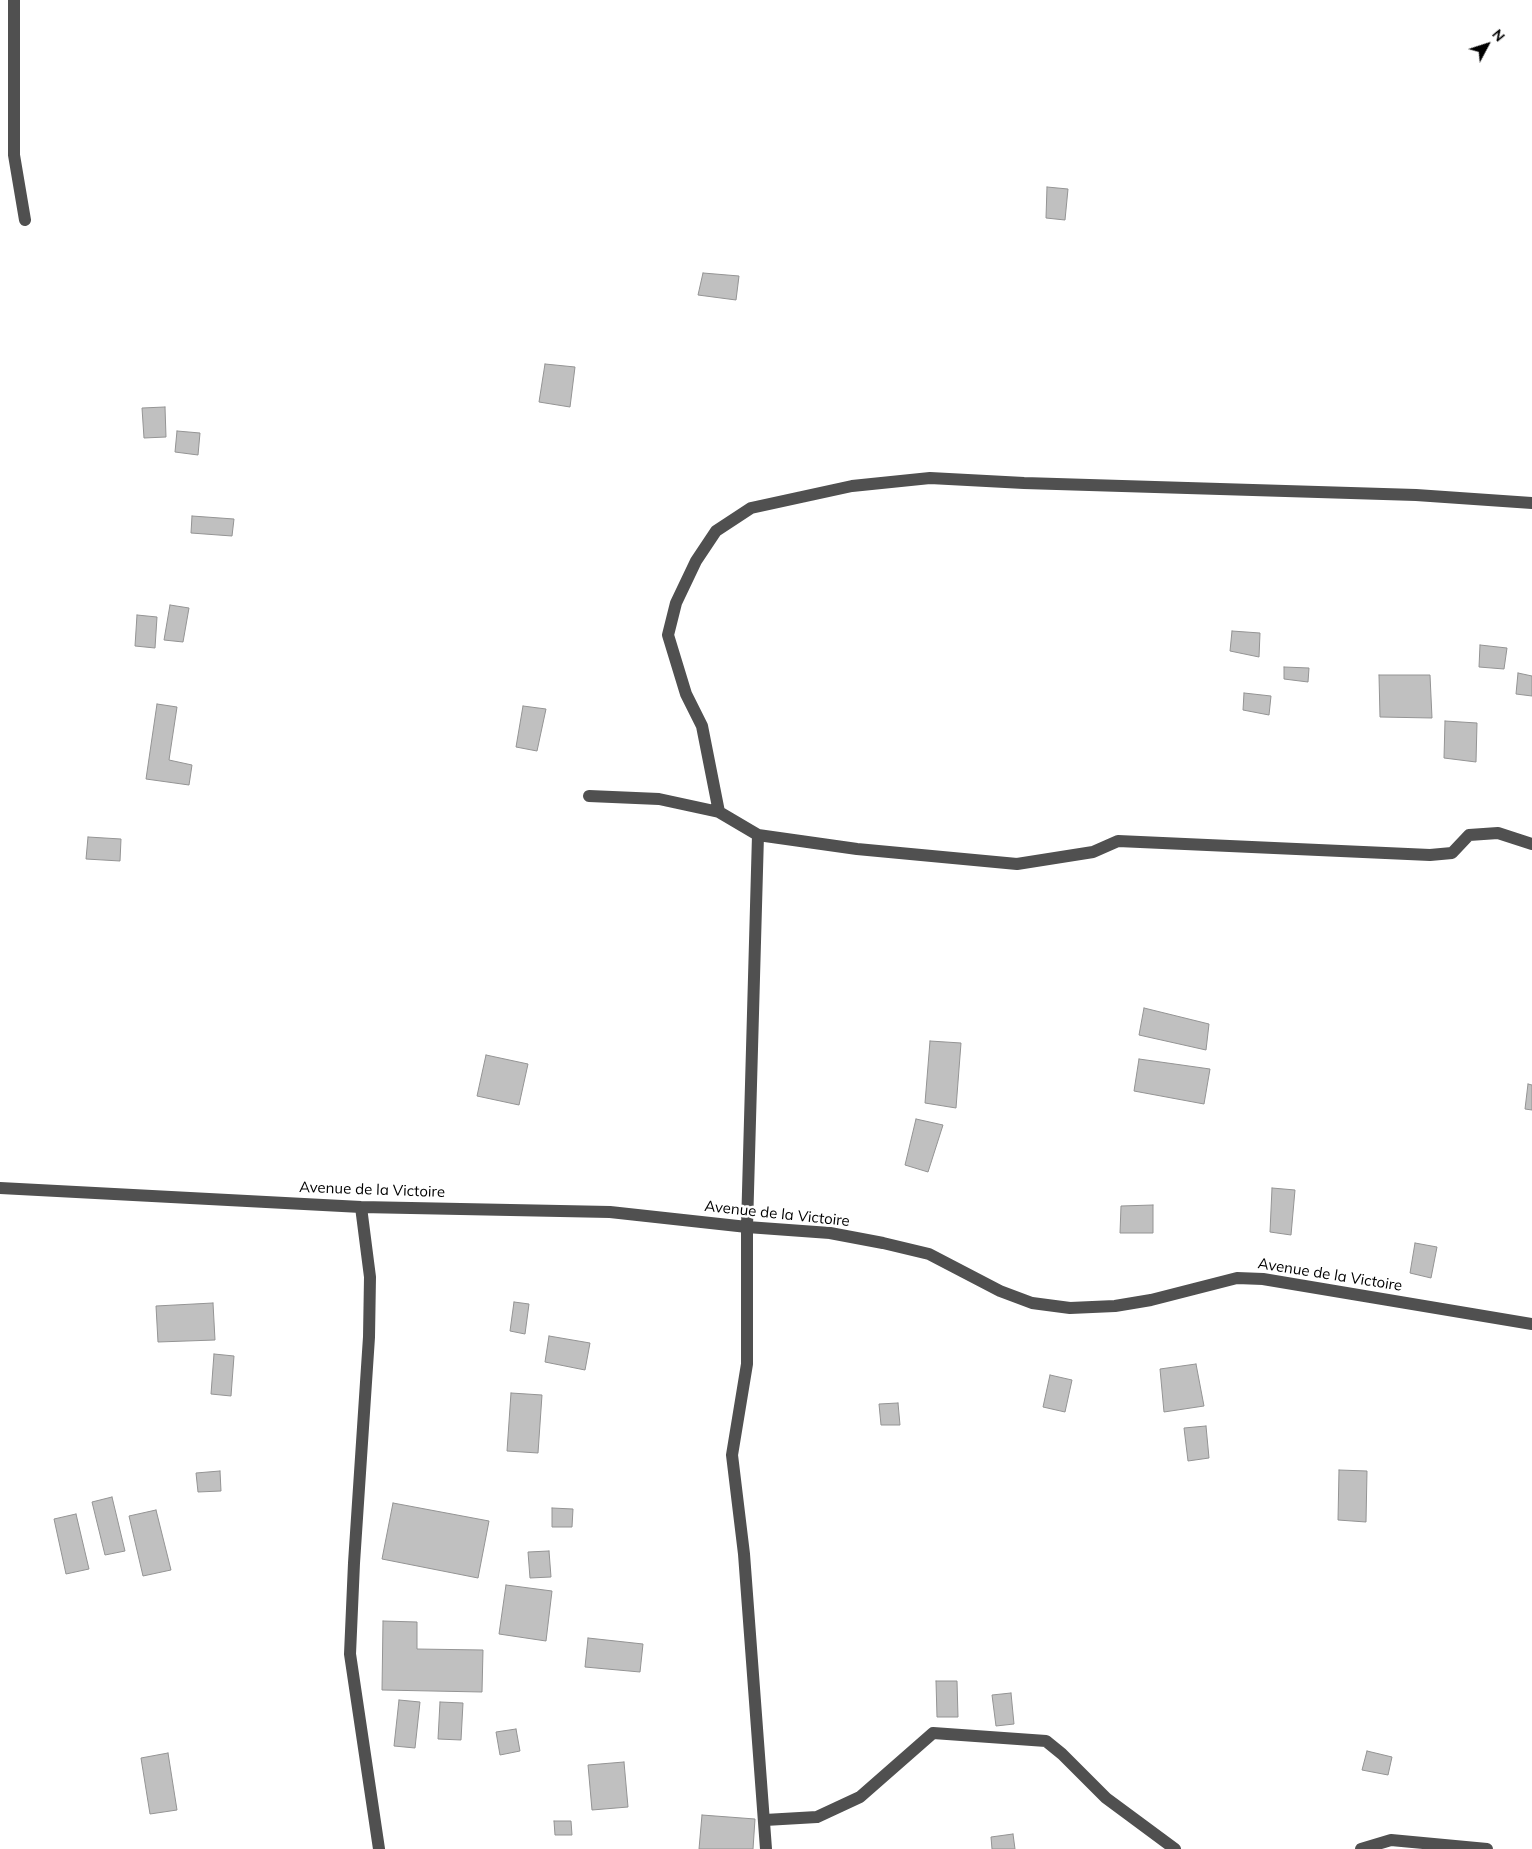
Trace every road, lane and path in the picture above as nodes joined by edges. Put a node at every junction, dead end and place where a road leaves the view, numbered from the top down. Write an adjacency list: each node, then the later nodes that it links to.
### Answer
1 (14, 0): 2 (street)
2 (25, 220)
3 (1532, 503): 5 (street)
4 (589, 796): 5 (street)
5 (719, 812): 6 (street)
6 (758, 835): 7 (street); 10 (street)
7 (1532, 844)
8 (0, 1188): 9 (street, Avenue de la Victoire)
9 (361, 1207): 10 (street, Avenue de la Victoire); 13 (street)
10 (747, 1227): 11 (street, Avenue de la Victoire); 12 (street)
11 (1532, 1324)
12 (765, 1820): 14 (street); 15 (street)
13 (379, 1849)
14 (766, 1849)
15 (1175, 1849)
16 (1361, 1849): 17 (street)
17 (1487, 1849)

